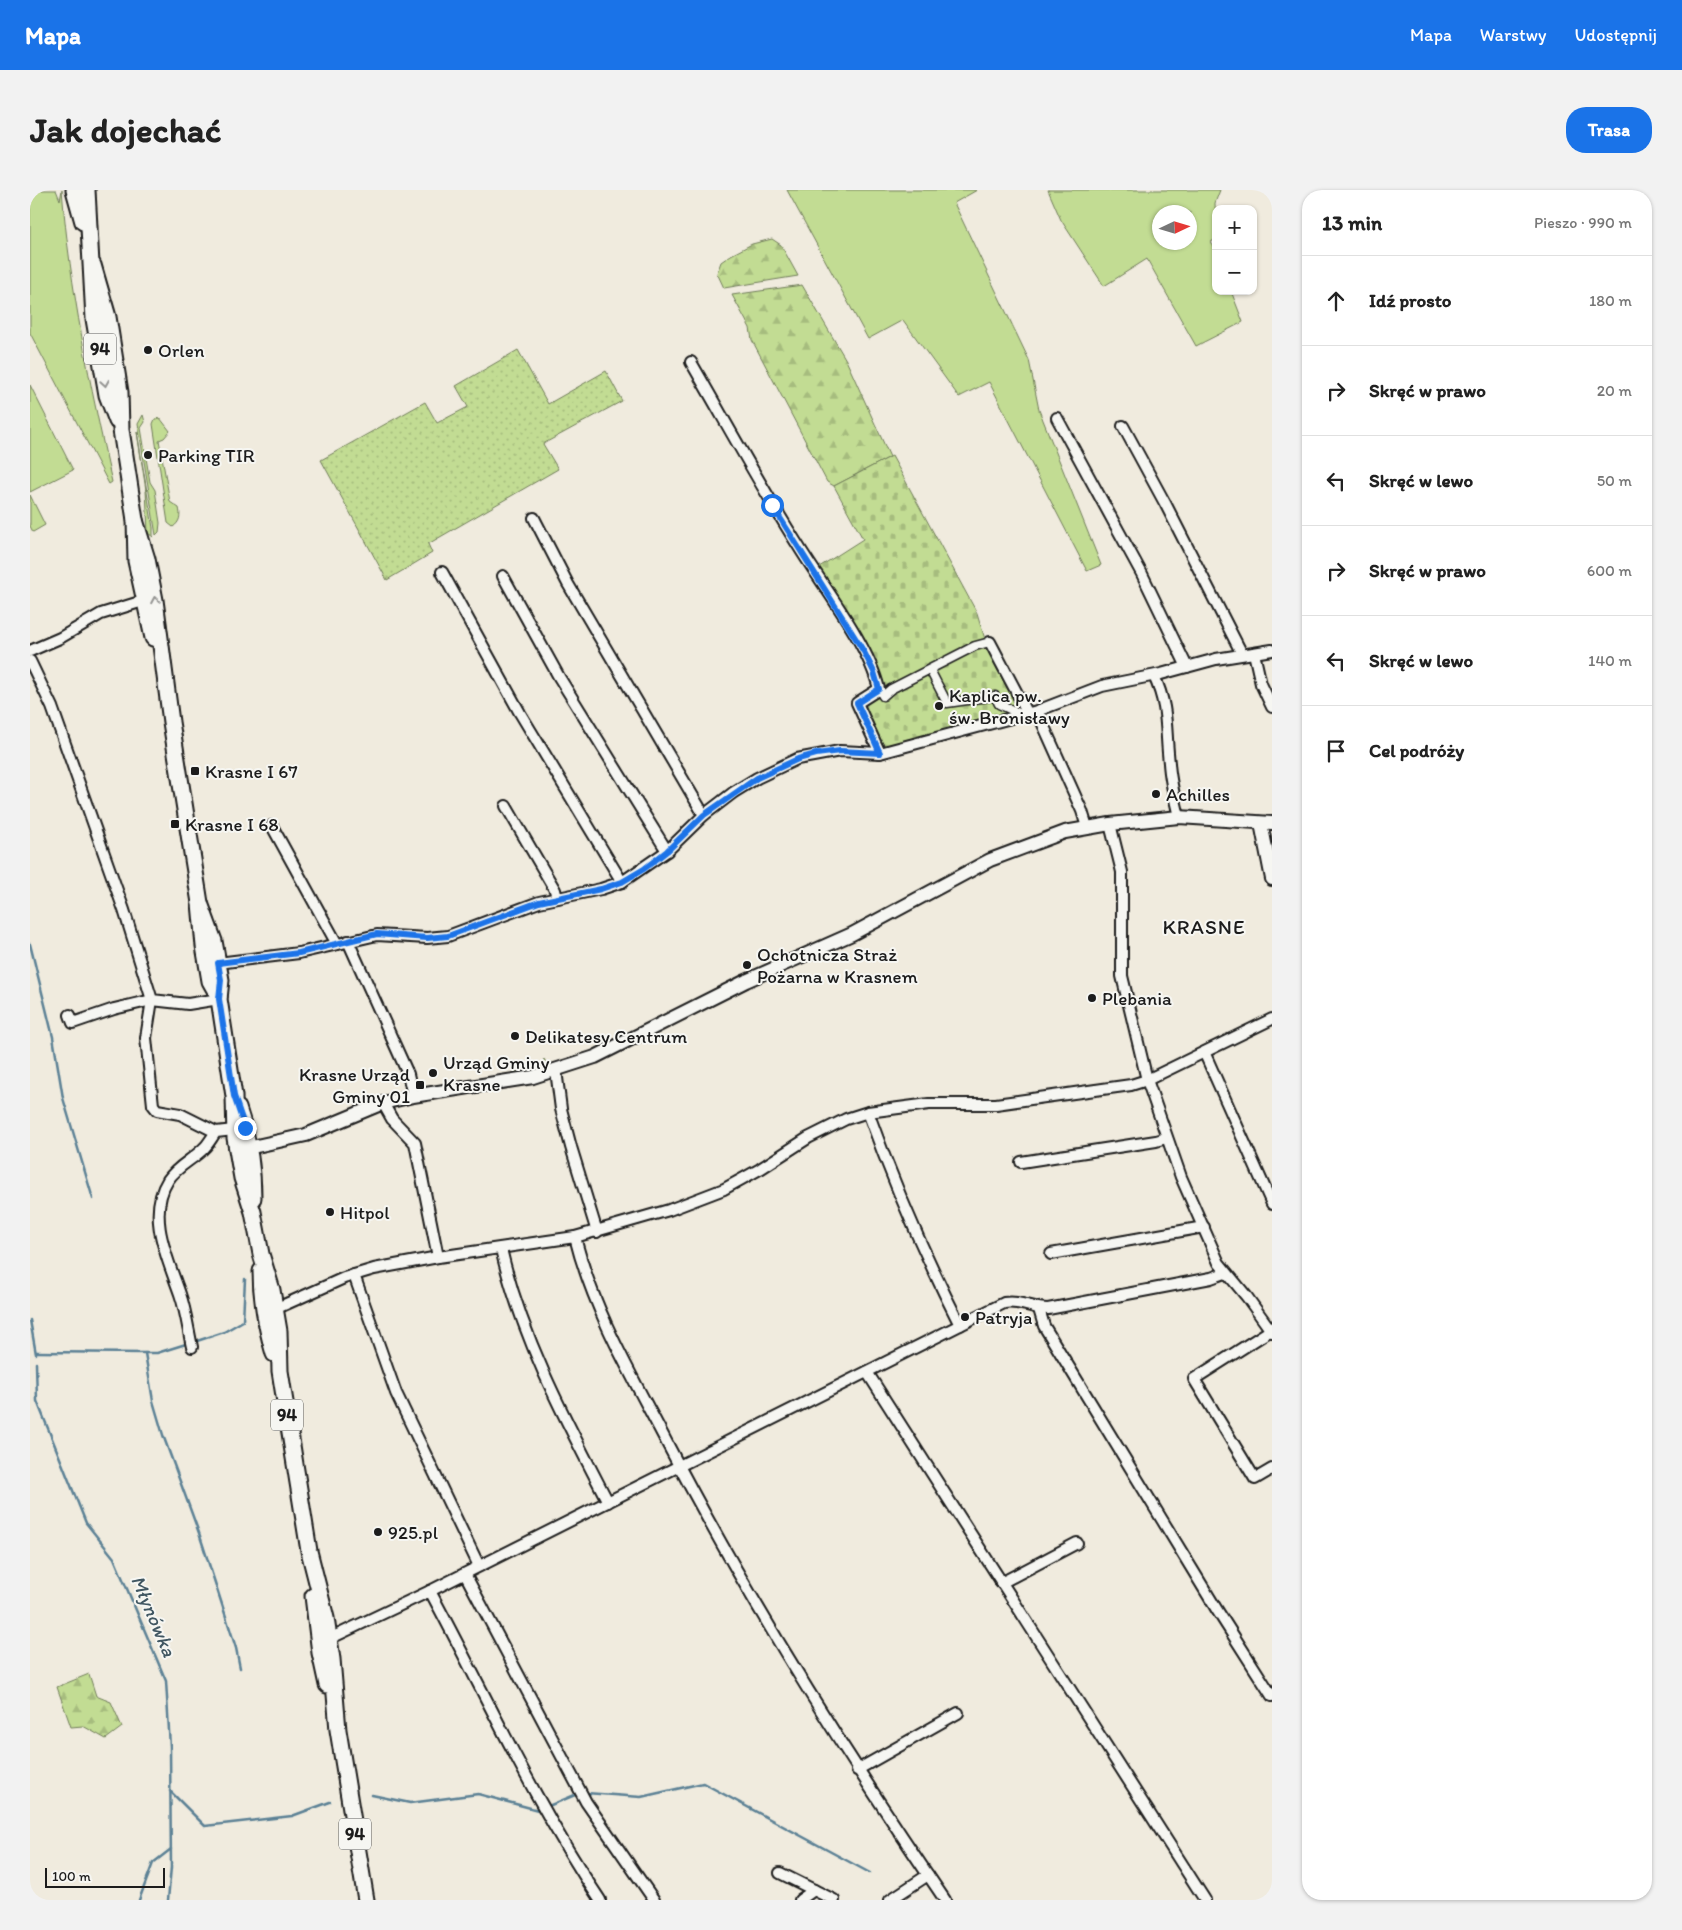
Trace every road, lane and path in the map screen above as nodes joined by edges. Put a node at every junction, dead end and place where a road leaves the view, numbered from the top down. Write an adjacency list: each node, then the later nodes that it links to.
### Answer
1 (74, 190): 3 (main road, 94)
2 (87, 190): 3 (main road, 94)
3 (89, 243): 8 (main road, 94)
4 (692, 362): 22 (street)
5 (1057, 418): 18 (street)
6 (1123, 426): 16 (street)
7 (534, 518): 27 (street)
8 (135, 520): 11 (main road, 94); 21 (main road, 94, one-way to 8)
9 (442, 572): 35 (street)
10 (503, 576): 33 (street)
11 (143, 600): 14 (street); 21 (main road, 94)
12 (990, 642): 19 (street); 24 (street)
13 (1272, 650): 15 (street)
14 (30, 652)
15 (1254, 653): 16 (street); 23 (street)
16 (1242, 654): 18 (street)
17 (30, 661): 44 (street)
18 (1187, 667): 20 (street)
19 (930, 670): 22 (street); 24 (street)
20 (1154, 676): 24 (street); 28 (street)
21 (165, 683): 37 (main road, 94)
22 (879, 689): 25 (street)
23 (1272, 707)
24 (1029, 713): 25 (street); 32 (street)
25 (880, 753): 27 (street)
26 (506, 806): 36 (street)
27 (704, 815): 33 (street)
28 (1178, 817): 29 (street); 30 (street)
29 (1266, 823): 34 (street)
30 (1110, 824): 32 (street); 49 (street)
31 (272, 826): 39 (street)
32 (1087, 827): 48 (street)
33 (667, 851): 35 (street)
34 (1272, 879)
35 (622, 882): 36 (street)
36 (556, 898): 38 (street)
37 (200, 903): 40 (main road, 94); 41 (main road, 94)
38 (348, 941): 39 (street); 51 (street)
39 (337, 944): 41 (street)
40 (204, 946): 41 (street); 42 (main road, 94)
41 (218, 963): 42 (street); 43 (main road, 94)
42 (209, 976): 43 (main road, 94)
43 (219, 998): 44 (street); 50 (main road, 94)
44 (152, 1000): 45 (street); 54 (street)
45 (70, 1015)
46 (1272, 1019): 47 (street)
47 (1205, 1054): 49 (street); 60 (street)
48 (556, 1070): 51 (street); 63 (street)
49 (1147, 1080): 53 (street); 56 (street)
50 (234, 1096): 55 (main road, 94); 57 (main road, 94)
51 (412, 1096): 52 (street)
52 (383, 1104): 57 (street); 68 (street)
53 (868, 1112): 63 (street); 74 (street)
54 (216, 1132): 55 (street); 77 (street)
55 (235, 1134): 57 (street); 59 (main road, 94)
56 (1166, 1138): 58 (street); 62 (street)
57 (248, 1148): 59 (street); 61 (main road, 94)
58 (1021, 1162)
59 (240, 1164): 61 (main road, 94)
60 (1272, 1204)
61 (253, 1212): 66 (main road, 94)
62 (1204, 1228): 67 (street); 69 (street)
63 (597, 1232): 64 (street)
64 (575, 1237): 65 (street); 80 (street)
65 (500, 1249): 68 (street); 82 (street)
66 (261, 1254): 71 (main road, 94); 73 (main road, 94)
67 (1051, 1254)
68 (438, 1257): 70 (street)
69 (1226, 1273): 72 (street); 76 (street)
70 (354, 1275): 73 (street); 85 (street)
71 (261, 1292): 73 (street); 75 (main road, 94)
72 (1039, 1309): 74 (street); 92 (street)
73 (275, 1310): 75 (street); 78 (main road, 94)
74 (960, 1325): 79 (street)
75 (267, 1327): 78 (main road, 94)
76 (1271, 1331): 81 (street)
77 (192, 1347)
78 (280, 1371): 84 (main road, 94)
79 (867, 1372): 80 (street); 87 (street)
80 (679, 1466): 82 (street); 95 (street)
81 (1272, 1469)
82 (608, 1502): 85 (street)
83 (1077, 1543): 87 (street)
84 (310, 1551): 89 (main road, 94); 90 (main road, 94)
85 (479, 1566): 86 (street)
86 (465, 1574): 88 (street); 101 (street)
87 (1001, 1583): 106 (street)
88 (430, 1591): 90 (street); 100 (street)
89 (316, 1626): 90 (street); 91 (main road, 94)
90 (329, 1639): 91 (street); 94 (main road, 94)
91 (320, 1653): 94 (main road, 94)
92 (1272, 1696)
93 (958, 1713): 95 (street)
94 (338, 1730): 99 (main road, 94)
95 (857, 1770): 97 (street)
96 (780, 1873): 98 (street)
97 (928, 1875): 104 (street); 105 (street)
98 (814, 1890): 102 (street); 103 (street)
99 (366, 1900)
100 (600, 1900)
101 (654, 1900)
102 (800, 1900)
103 (834, 1900)
104 (890, 1900)
105 (945, 1900)
106 (1205, 1900)

